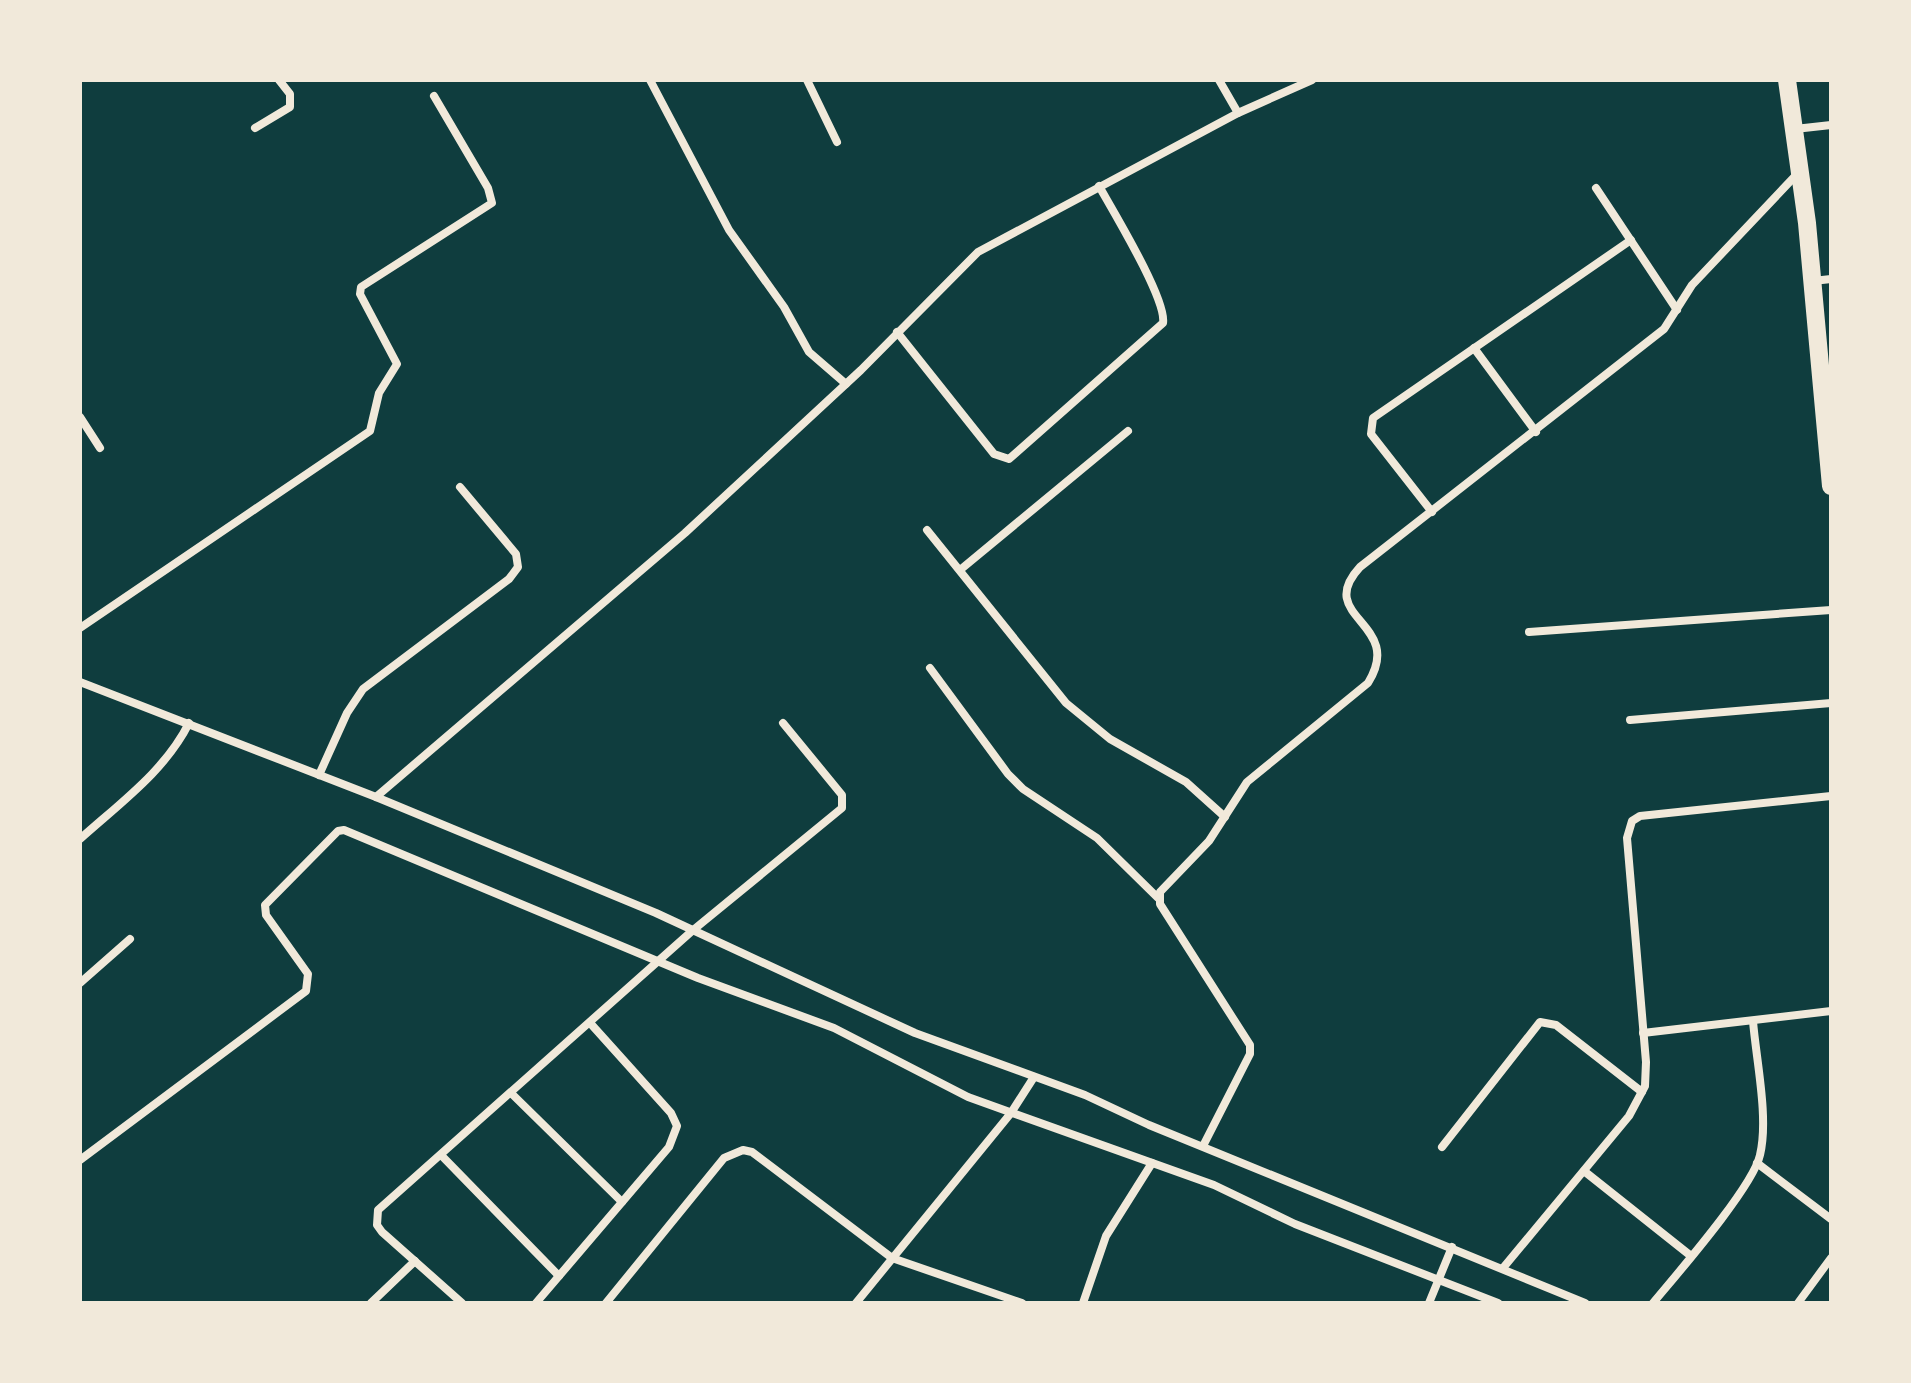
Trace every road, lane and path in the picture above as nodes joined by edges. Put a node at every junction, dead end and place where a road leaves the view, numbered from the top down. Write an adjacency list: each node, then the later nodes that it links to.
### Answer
1 (279, 80): 10 (street)
2 (650, 80): 21 (street)
3 (807, 80): 12 (street)
4 (1219, 80): 8 (street)
5 (1312, 80): 8 (street)
6 (1787, 80): 11 (main road)
7 (434, 96): 32 (street)
8 (1238, 113): 14 (street)
9 (1831, 125): 11 (street)
10 (255, 128)
11 (1794, 129): 13 (main road)
12 (837, 142)
13 (1800, 171): 17 (main road); 18 (street)
14 (1099, 186): 19 (street); 19 (street)
15 (1596, 188): 16 (street)
16 (1631, 240): 18 (street); 20 (street)
17 (1822, 280): 26 (main road)
18 (1677, 310): 24 (street)
19 (897, 332): 21 (street)
20 (1474, 348): 24 (street); 28 (street)
21 (846, 384): 42 (street)
22 (80, 417): 25 (street)
23 (1128, 431): 30 (street)
24 (1536, 432): 28 (street)
25 (100, 448)
26 (1830, 474)
27 (460, 487): 40 (street)
28 (1432, 512): 43 (street)
29 (927, 530): 30 (street)
30 (960, 570): 43 (street)
31 (1831, 610): 33 (street)
32 (80, 628)
33 (1529, 632)
34 (930, 668): 45 (street)
35 (80, 682): 38 (street)
36 (1831, 703): 37 (street)
37 (1630, 720)
38 (189, 723): 40 (street); 44 (street)
39 (783, 723): 46 (street)
40 (319, 775): 42 (street)
41 (1831, 796): 53 (street)
42 (376, 797): 46 (street)
43 (1225, 817): 45 (street)
44 (80, 839)
45 (1158, 898): 58 (street)
46 (692, 931): 48 (street); 54 (street)
47 (130, 939): 49 (street)
48 (660, 961): 52 (street); 57 (street); 61 (street)
49 (80, 983)
50 (1831, 1011): 51 (street)
51 (1753, 1021): 53 (street); 63 (street)
52 (591, 1024): 56 (street); 65 (street)
53 (1643, 1033): 55 (street)
54 (1034, 1077): 57 (street); 58 (street)
55 (1642, 1092): 59 (street); 64 (street)
56 (511, 1093): 60 (street); 65 (street)
57 (1011, 1113): 62 (street); 69 (street)
58 (1203, 1146): 67 (street)
59 (1442, 1147)
60 (441, 1155): 71 (street); 73 (street)
61 (80, 1160)
62 (1152, 1163): 74 (street); 81 (street)
63 (1757, 1163): 66 (street); 68 (street)
64 (1584, 1171): 68 (street); 72 (street)
65 (622, 1202): 73 (street)
66 (1831, 1219)
67 (1452, 1247): 72 (street); 74 (street)
68 (1691, 1256): 85 (street)
69 (892, 1258): 78 (street); 79 (street); 80 (street)
70 (1831, 1258): 86 (street)
71 (415, 1261): 75 (street); 76 (street)
72 (1503, 1268): 84 (street)
73 (559, 1276): 77 (street)
74 (1439, 1277): 82 (street); 83 (street)
75 (371, 1303)
76 (462, 1303)
77 (536, 1303)
78 (606, 1303)
79 (856, 1303)
80 (1022, 1303)
81 (1083, 1303)
82 (1429, 1303)
83 (1498, 1303)
84 (1585, 1303)
85 (1653, 1303)
86 (1798, 1303)

